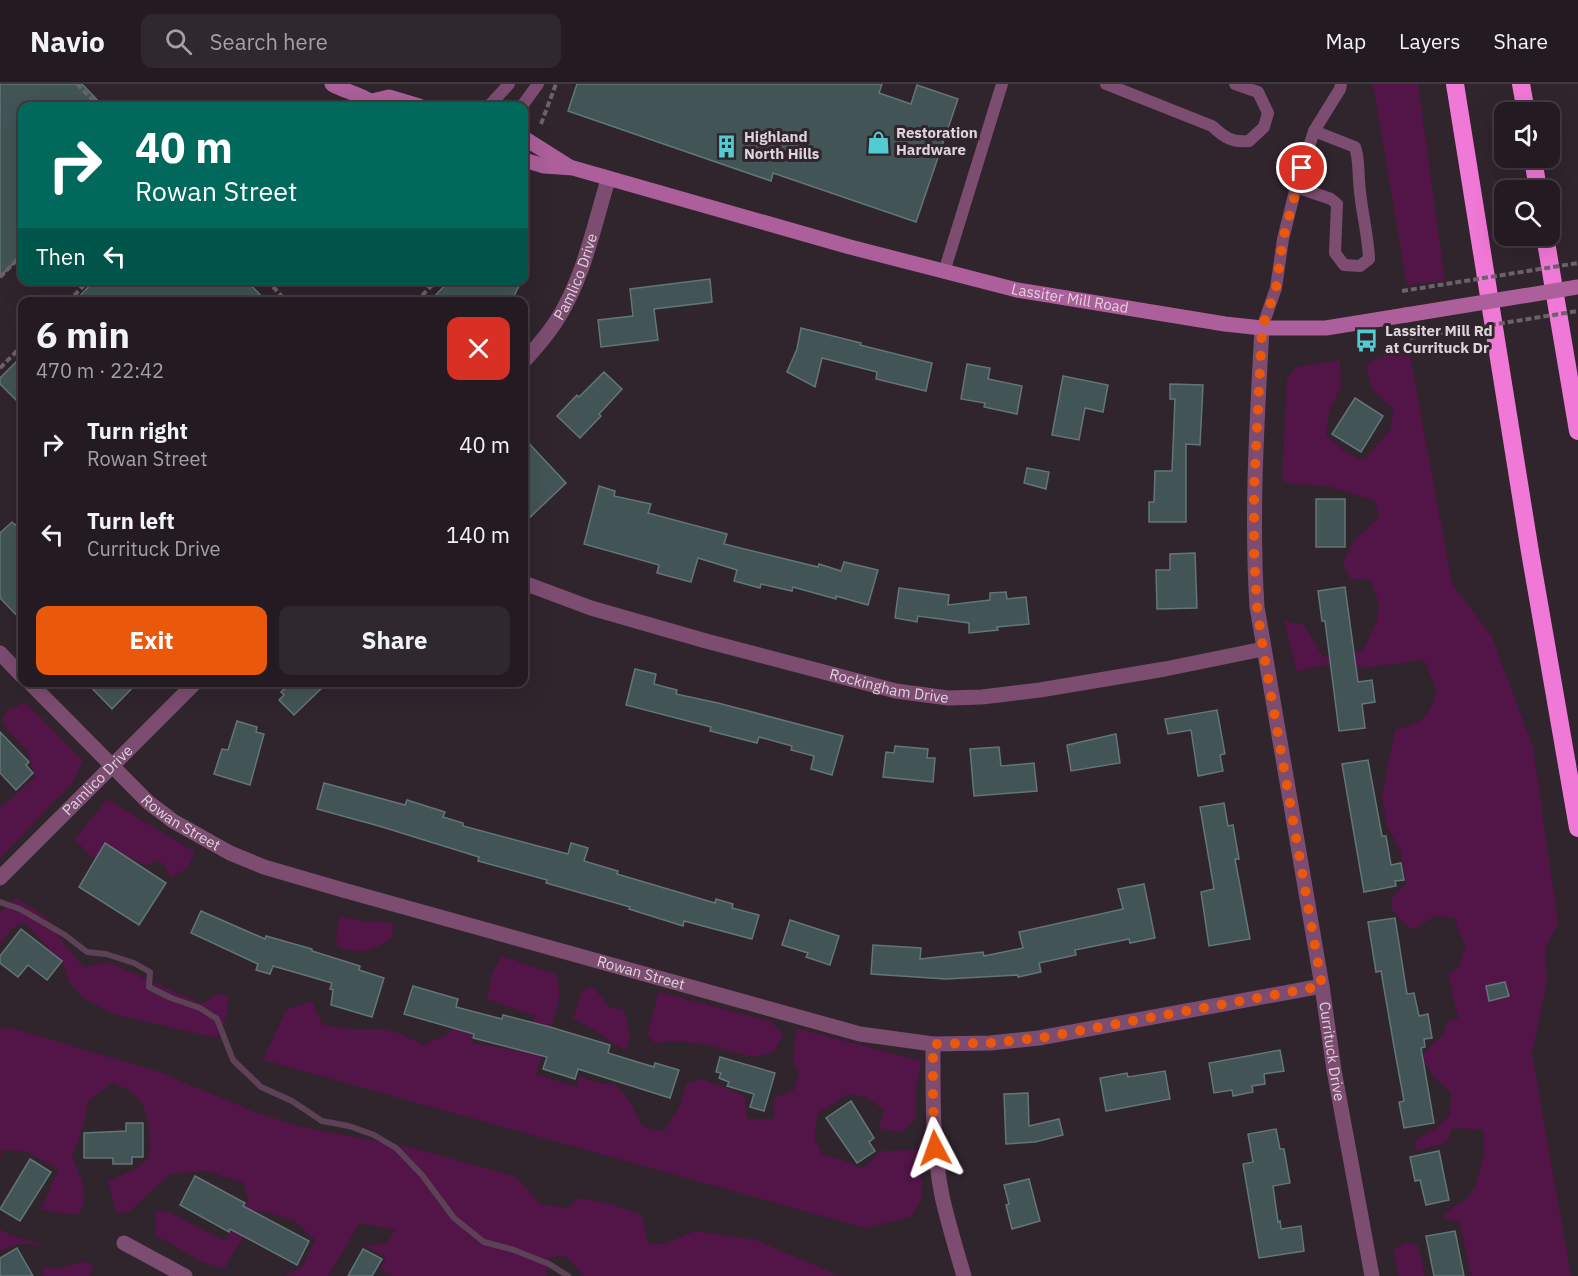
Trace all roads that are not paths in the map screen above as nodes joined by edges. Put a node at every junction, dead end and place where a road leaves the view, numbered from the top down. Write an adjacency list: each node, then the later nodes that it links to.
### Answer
1 (332, 84): 10 (main road)
2 (509, 84): 13 (lane)
3 (538, 84): 14 (lane)
4 (1002, 84): 23 (lane)
5 (1106, 84): 6 (lane)
6 (1235, 84)
7 (1341, 84): 16 (lane)
8 (1455, 84): 35 (highway)
9 (1521, 84): 15 (highway)
10 (369, 102)
11 (379, 102): 12 (main road)
12 (404, 102)
13 (493, 102)
14 (525, 102)
15 (1524, 102)
16 (1314, 131): 21 (lane); 21 (lane)
17 (528, 140): 19 (main road, Lassiter Mill Road)
18 (528, 161): 19 (main road, Lassiter Mill Road)
19 (573, 168): 20 (main road, Lassiter Mill Road)
20 (608, 180): 23 (main road, Lassiter Mill Road); 26 (street, Pamlico Drive)
21 (1296, 187): 25 (lane)
22 (1547, 246): 27 (highway)
23 (944, 272): 25 (main road, Lassiter Mill Road)
24 (1578, 287): 25 (main road, Lassiter Mill Road, bridge)
25 (1262, 328): 29 (street, Currituck Drive)
26 (528, 357)
27 (1578, 431)
28 (528, 584): 29 (street, Rockingham Drive)
29 (1263, 649): 37 (street, Currituck Drive)
30 (0, 653): 31 (street)
31 (18, 672)
32 (34, 687): 34 (street, Rowan Street)
33 (191, 687): 34 (street, Pamlico Drive)
34 (113, 766): 36 (street, Pamlico Drive); 38 (street, Rowan Street)
35 (1578, 828)
36 (0, 878)
37 (1322, 986): 38 (street, Rowan Street); 42 (street, Currituck Drive)
38 (933, 1044): 41 (street)
39 (124, 1243): 40 (street)
40 (185, 1276)
41 (964, 1276)
42 (1372, 1276)

